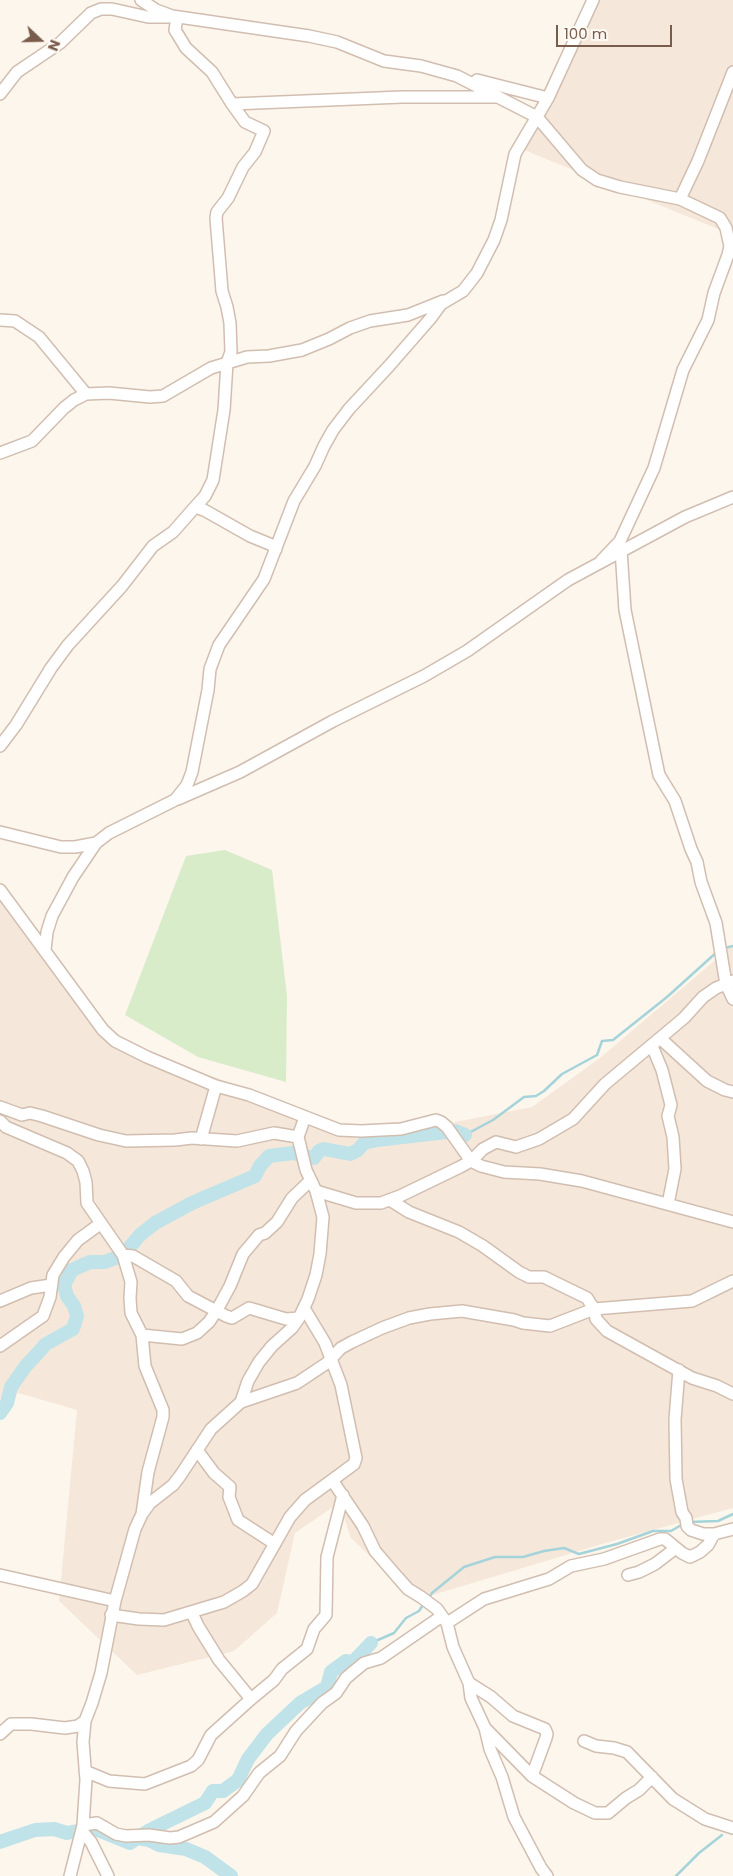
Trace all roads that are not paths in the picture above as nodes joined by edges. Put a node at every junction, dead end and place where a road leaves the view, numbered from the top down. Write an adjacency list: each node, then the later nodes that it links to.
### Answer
1 (94, 0): 5 (street)
2 (106, 0): 5 (street)
3 (141, 0): 6 (street)
4 (593, 0): 11 (street)
5 (90, 13): 6 (street); 9 (street)
6 (175, 17): 8 (street); 12 (street)
7 (733, 72): 14 (street)
8 (448, 73): 10 (street); 11 (street)
9 (0, 94)
10 (499, 97): 12 (street); 13 (street)
11 (548, 98): 13 (street)
12 (232, 104): 19 (street)
13 (537, 117): 14 (street); 17 (street)
14 (680, 199): 15 (street)
15 (720, 218): 16 (street); 26 (street)
16 (733, 224)
17 (446, 300): 19 (street); 24 (street)
18 (0, 320): 20 (street)
19 (227, 363): 20 (street); 23 (street)
20 (86, 394): 21 (street)
21 (0, 453)
22 (733, 497): 25 (street)
23 (195, 507): 24 (street); 27 (street)
24 (276, 549): 28 (street)
25 (621, 550): 26 (street); 33 (street)
26 (601, 561): 28 (street)
27 (0, 746)
28 (175, 800): 30 (street)
29 (0, 832): 30 (street)
30 (96, 843): 32 (street)
31 (0, 890): 32 (street)
32 (45, 950): 36 (street)
33 (731, 983): 34 (street); 35 (street)
34 (733, 999)
35 (656, 1042): 37 (street); 43 (street); 47 (street)
36 (216, 1086): 39 (street); 42 (street)
37 (733, 1092)
38 (0, 1107): 42 (street)
39 (305, 1117): 41 (street); 43 (street)
40 (0, 1121): 49 (street)
41 (298, 1137): 42 (street); 44 (street)
42 (201, 1139)
43 (471, 1161): 46 (street); 47 (street)
44 (311, 1180): 45 (street); 55 (street)
45 (316, 1192): 46 (street); 56 (street)
46 (390, 1200): 54 (street)
47 (668, 1204): 48 (street)
48 (733, 1222)
49 (100, 1224): 50 (street); 52 (street)
50 (123, 1255): 55 (street); 57 (street)
51 (733, 1281): 54 (street)
52 (51, 1285): 53 (street); 58 (street)
53 (0, 1301)
54 (594, 1309): 59 (street); 60 (street)
55 (217, 1310): 56 (street); 57 (street)
56 (302, 1313): 59 (street); 62 (street)
57 (142, 1335): 66 (street)
58 (0, 1346)
59 (331, 1358): 62 (street); 64 (street)
60 (679, 1370): 61 (street); 68 (street)
61 (733, 1394)
62 (240, 1402): 63 (street)
63 (197, 1450): 66 (street); 69 (street)
64 (332, 1480): 65 (street); 69 (street)
65 (343, 1494): 76 (street); 78 (street)
66 (142, 1514): 73 (street)
67 (733, 1528): 68 (street)
68 (714, 1534): 70 (street)
69 (276, 1544): 74 (street)
70 (676, 1548): 72 (street); 76 (street)
71 (0, 1575): 73 (street)
72 (628, 1575)
73 (114, 1601): 75 (street)
74 (192, 1613): 75 (street); 78 (street)
75 (111, 1615): 79 (street)
76 (444, 1620): 77 (street); 87 (street)
77 (469, 1683): 81 (street); 85 (street)
78 (251, 1699): 84 (street)
79 (85, 1721): 80 (street); 84 (street)
80 (5, 1722): 82 (street)
81 (485, 1728): 85 (street); 91 (street)
82 (0, 1734)
83 (584, 1741): 86 (street)
84 (85, 1771): 87 (street)
85 (532, 1776): 86 (street)
86 (652, 1778): 88 (street)
87 (82, 1828): 89 (street); 90 (street)
88 (733, 1828)
89 (70, 1876)
90 (108, 1876)
91 (547, 1876)

